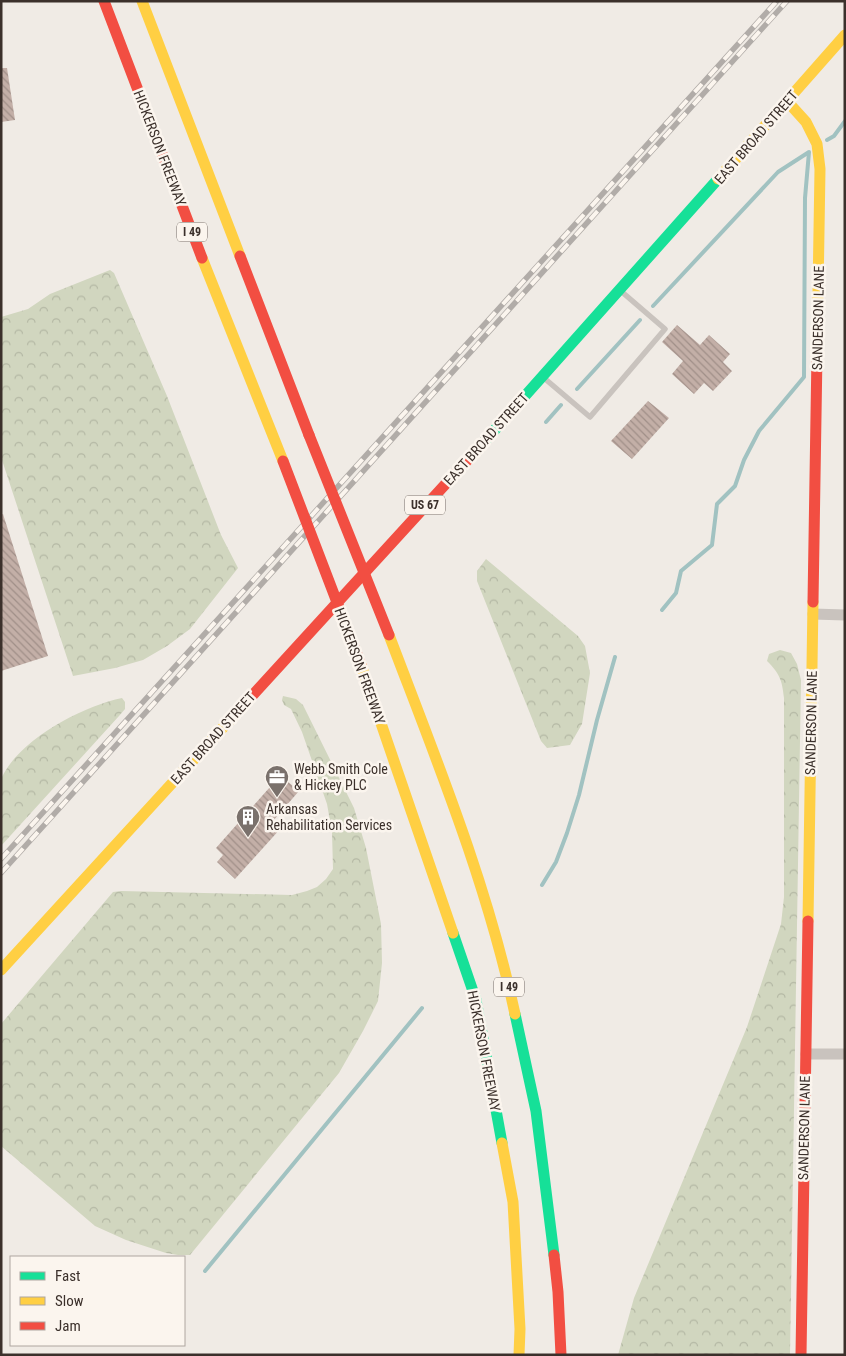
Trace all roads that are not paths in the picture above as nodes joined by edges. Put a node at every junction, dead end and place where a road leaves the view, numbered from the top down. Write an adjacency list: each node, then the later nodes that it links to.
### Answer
1 (104, 1): 14 (main road, HICKERSON FREEWAY / I 49, bridge)
2 (142, 1): 6 (main road, I 49)
3 (845, 36): 5 (main road, EAST BROAD STREET / US 67)
4 (172, 48): 6 (main road)
5 (787, 102): 7 (main road, EAST BROAD STREET / US 67); 9 (main road, SANDERSON LANE)
6 (240, 254): 15 (main road, I 49, bridge)
7 (620, 290): 8 (main road, EAST BROAD STREET / US 67); 8 (lane)
8 (542, 377): 11 (main road, EAST BROAD STREET / US 67)
9 (813, 614): 10 (street); 12 (main road, SANDERSON LANE)
10 (845, 615)
11 (1, 970)
12 (806, 1054): 13 (street); 16 (main road, SANDERSON LANE)
13 (845, 1054)
14 (519, 1355)
15 (560, 1355)
16 (800, 1355)

